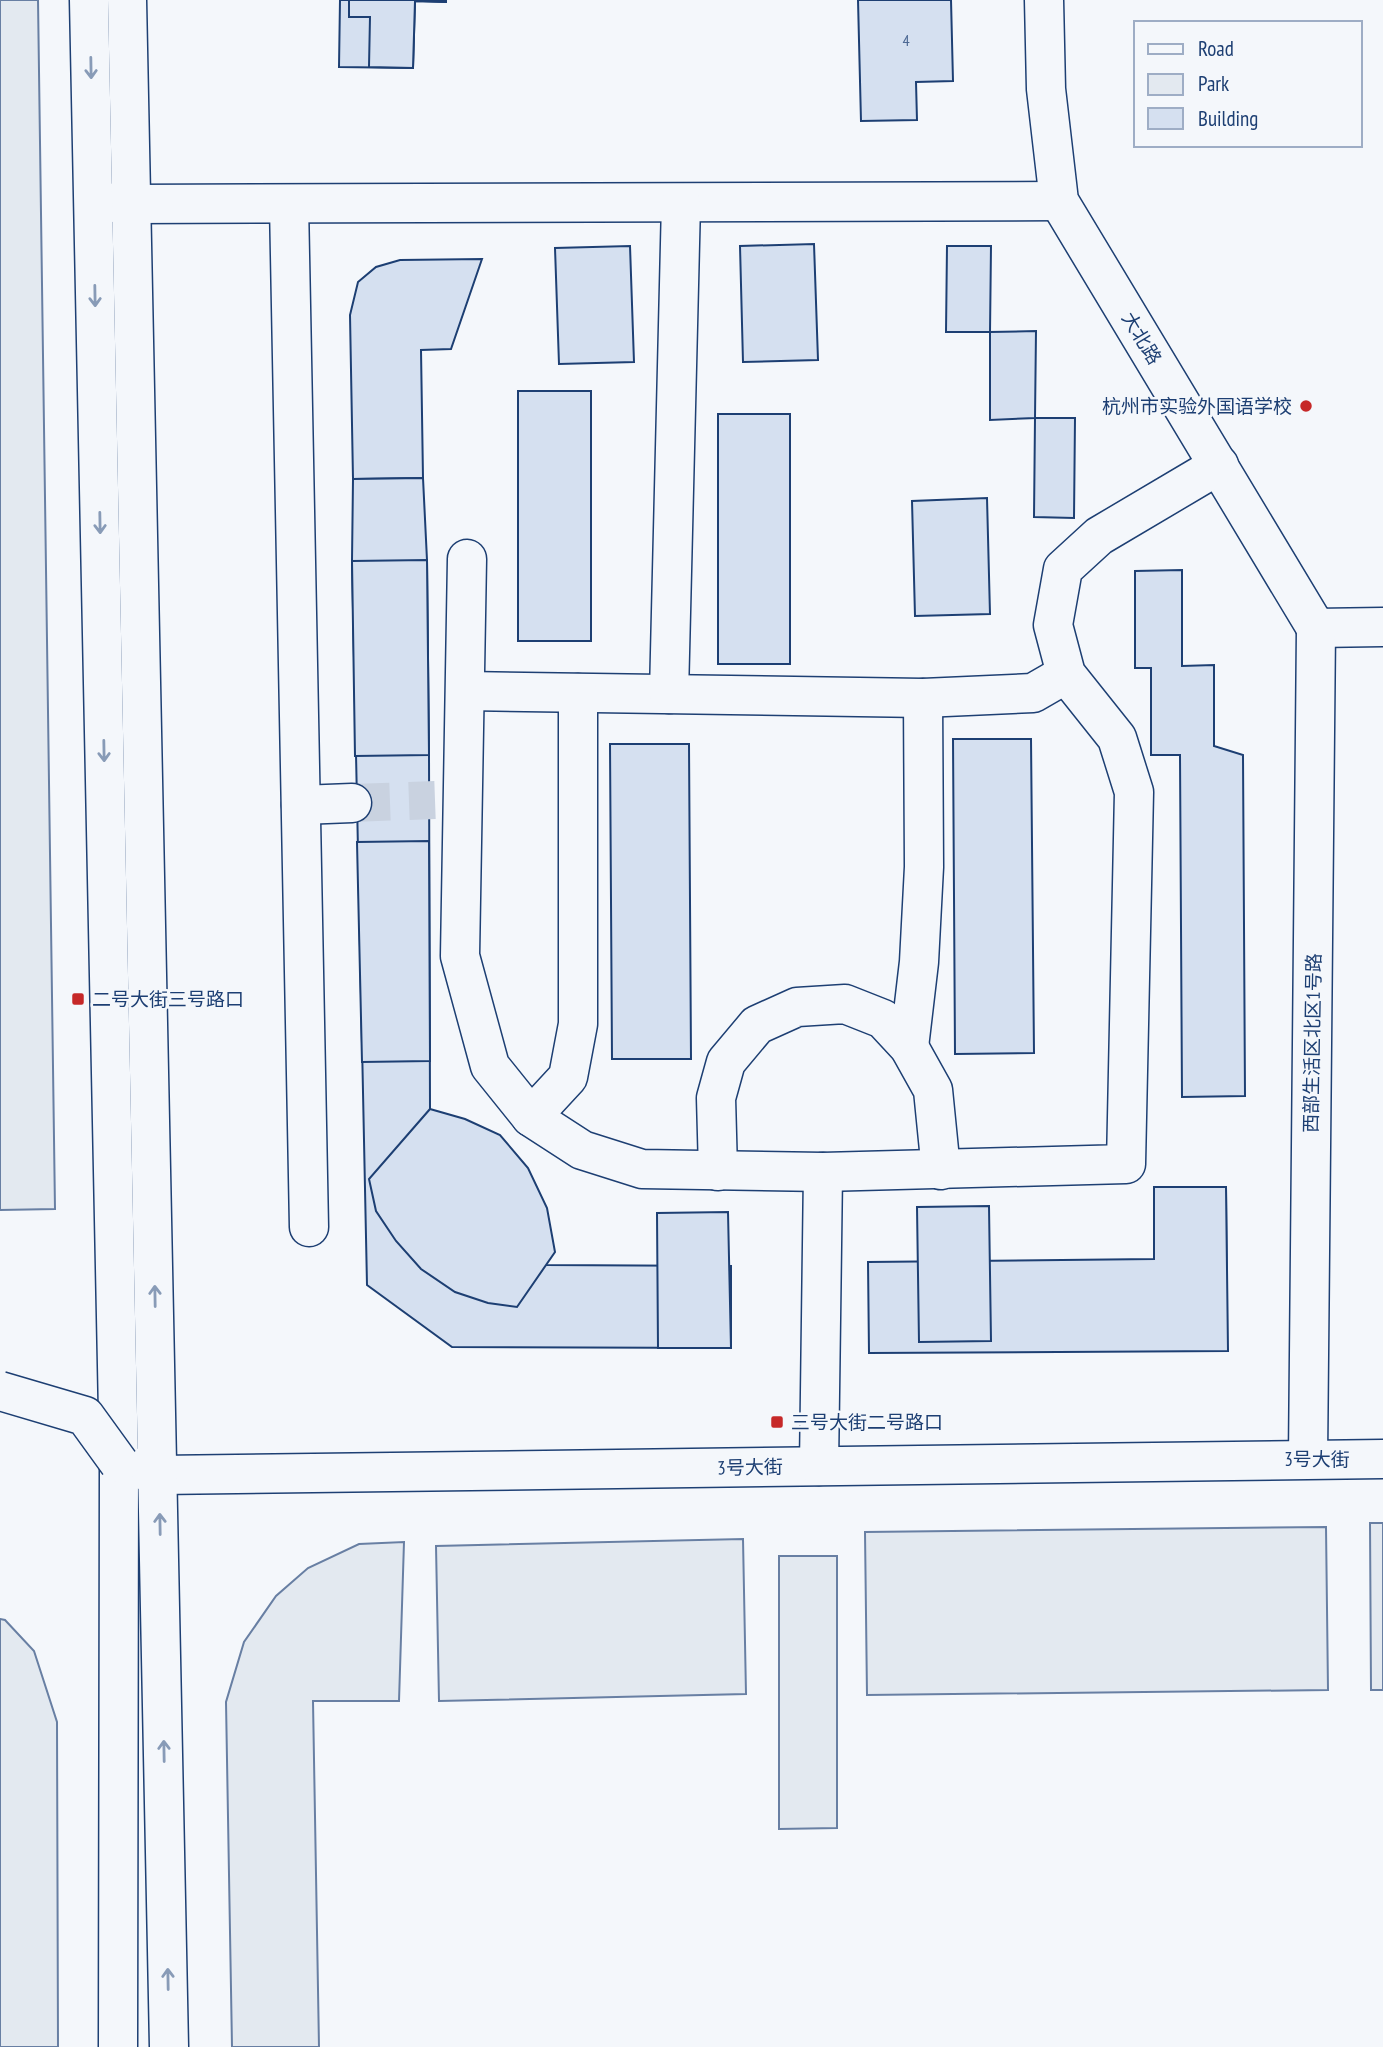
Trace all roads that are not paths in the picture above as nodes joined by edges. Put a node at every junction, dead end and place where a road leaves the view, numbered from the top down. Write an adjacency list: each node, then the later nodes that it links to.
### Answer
1 (89, 0): 4 (street, one-way to 4)
2 (127, 0): 7 (street)
3 (1044, 0): 5 (street, 大北路)
4 (93, 201): 7 (street); 29 (street, one-way to 29)
5 (1059, 201): 6 (street); 9 (street, 大北路)
6 (681, 203): 8 (street); 16 (street)
7 (131, 204): 8 (street); 31 (street, one-way to 7)
8 (289, 204): 19 (street)
9 (1219, 465): 12 (street, 大北路); 13 (street)
10 (467, 559): 14 (street)
11 (1383, 627): 12 (street)
12 (1316, 628): 27 (street, 西部生活区北区1号路)
13 (1066, 674): 17 (street); 22 (street)
14 (466, 691): 15 (street); 21 (street)
15 (578, 693): 16 (street); 21 (street)
16 (669, 694): 17 (street)
17 (923, 698): 20 (street)
18 (352, 803): 19 (street)
19 (301, 805): 25 (street)
20 (909, 1047): 22 (street); 23 (street)
21 (531, 1117): 23 (street)
22 (941, 1170): 24 (street)
23 (718, 1171): 24 (street)
24 (823, 1172): 30 (street)
25 (309, 1227)
26 (0, 1391): 29 (street, bridge)
27 (1308, 1459): 28 (street, 3号大街); 30 (street, 3号大街)
28 (1383, 1459)
29 (119, 1463): 31 (street, 3号大街); 32 (street)
30 (819, 1466): 31 (street, 3号大街)
31 (159, 1475): 33 (street, one-way to 31)
32 (118, 2047)
33 (169, 2047)

